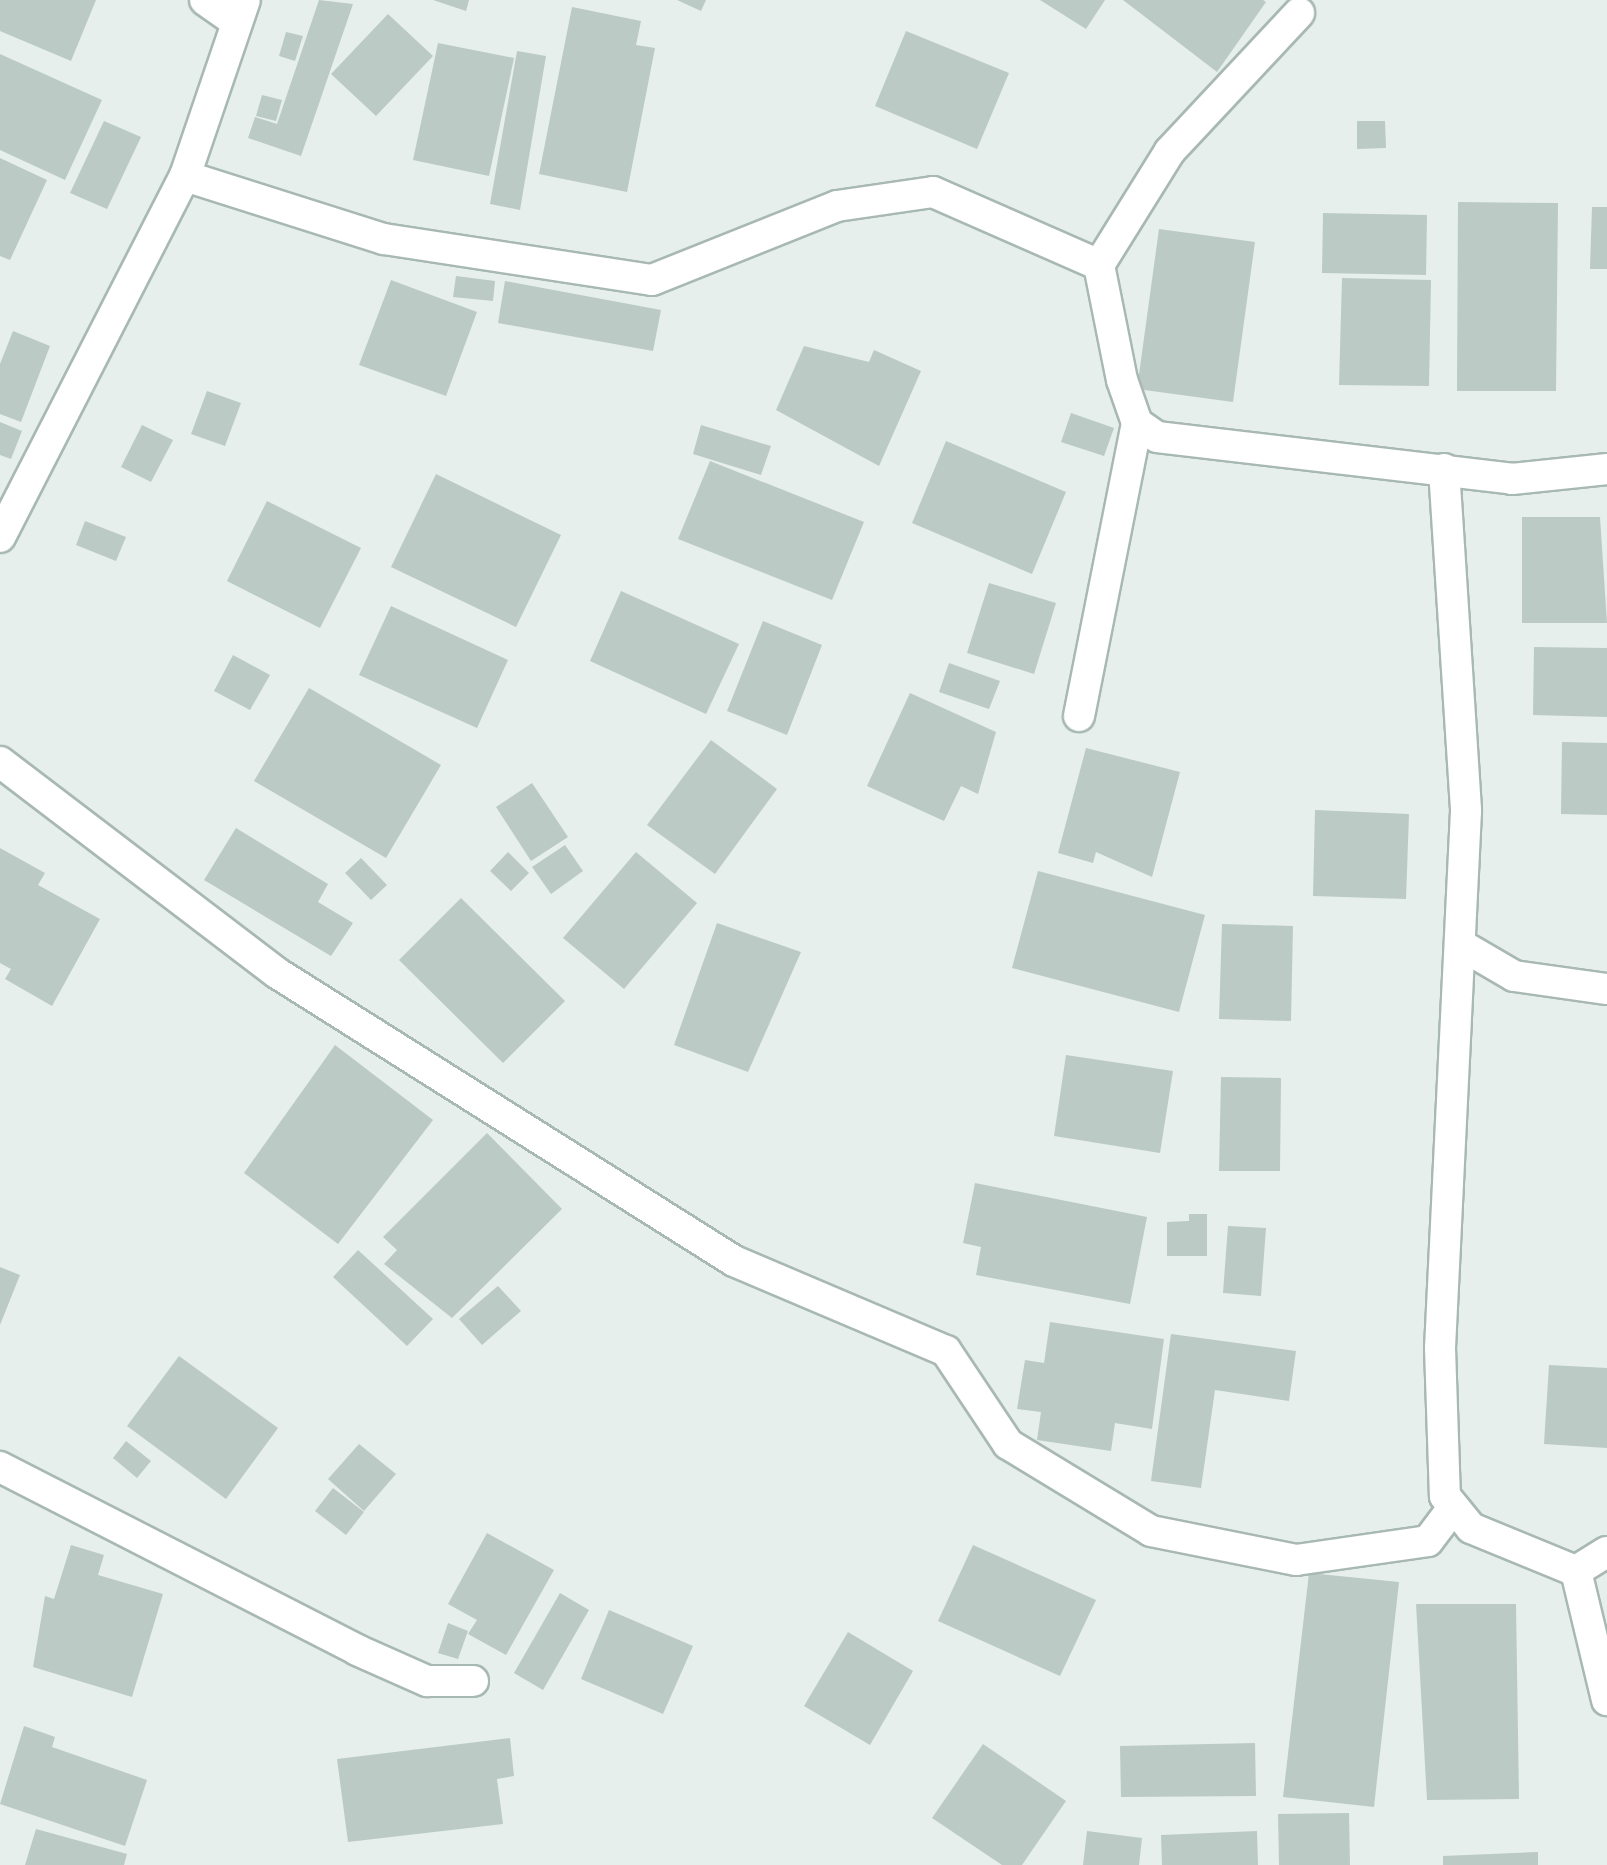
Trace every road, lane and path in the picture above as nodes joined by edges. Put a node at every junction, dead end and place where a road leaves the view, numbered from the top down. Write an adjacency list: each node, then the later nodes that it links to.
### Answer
1 (204, 0): 2 (street)
2 (241, 11): 4 (street)
3 (1298, 13): 5 (street)
4 (184, 176): 5 (street); 9 (street)
5 (1099, 264): 6 (street)
6 (1137, 423): 7 (street); 10 (street)
7 (1444, 469): 8 (street); 12 (street)
8 (1607, 469)
9 (0, 537)
10 (1079, 716)
11 (0, 762): 15 (street)
12 (1461, 945): 13 (street); 15 (street)
13 (1607, 989)
14 (0, 1467): 18 (street)
15 (1452, 1512): 17 (street)
16 (1607, 1552): 17 (street)
17 (1576, 1571): 19 (street)
18 (472, 1682)
19 (1607, 1700)

